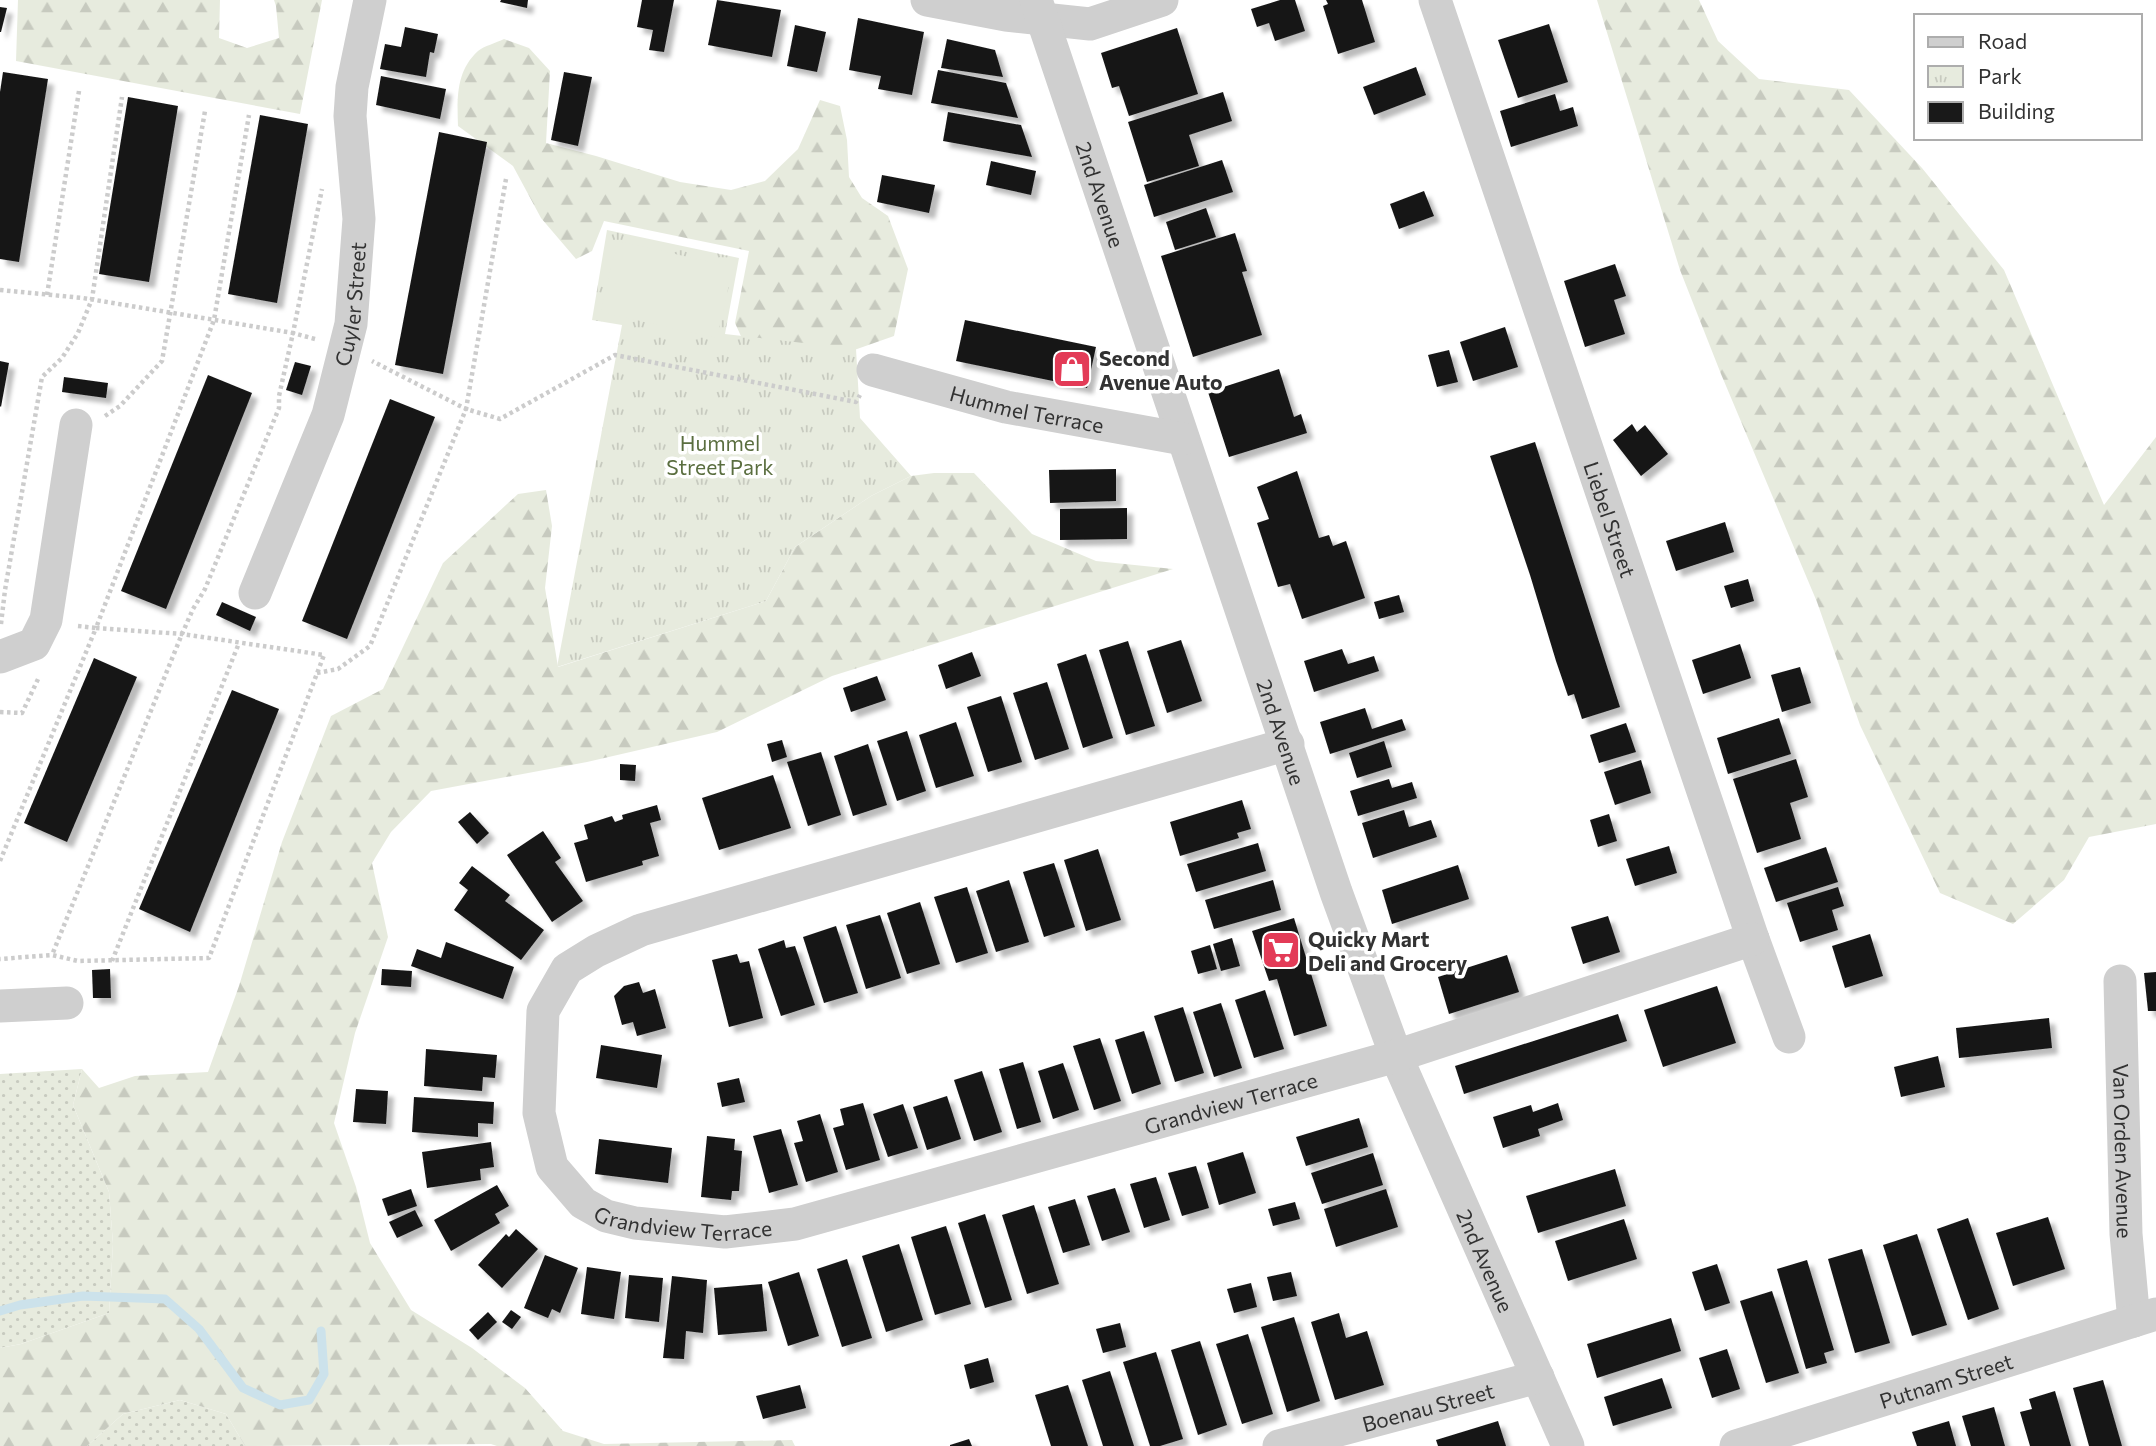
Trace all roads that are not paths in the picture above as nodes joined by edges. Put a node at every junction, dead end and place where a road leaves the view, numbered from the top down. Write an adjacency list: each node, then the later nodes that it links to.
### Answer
1 (370, 0): 9 (street, Cuyler Street)
2 (927, 0): 5 (street)
3 (1162, 0): 5 (street)
4 (1435, 0): 12 (street, Liebel Street)
5 (1039, 10): 8 (street, 2nd Avenue)
6 (873, 370): 8 (street, Hummel Terrace)
7 (76, 425): 10 (street)
8 (1183, 439): 11 (street, 2nd Avenue)
9 (255, 593)
10 (0, 657)
11 (1287, 744): 17 (street, 2nd Avenue); 17 (street, Grandview Terrace)
12 (1753, 939): 16 (street, Liebel Street); 17 (street, Grandview Terrace)
13 (2120, 981): 18 (street, Van Orden Avenue)
14 (67, 1003): 15 (street)
15 (0, 1006)
16 (1789, 1037)
17 (1396, 1056): 19 (street, 2nd Avenue)
18 (2145, 1317): 22 (street, Putnam Street)
19 (1538, 1377): 20 (street, Boenau Street); 21 (street, 2nd Avenue)
20 (1279, 1446)
21 (1568, 1446)
22 (1736, 1446)

